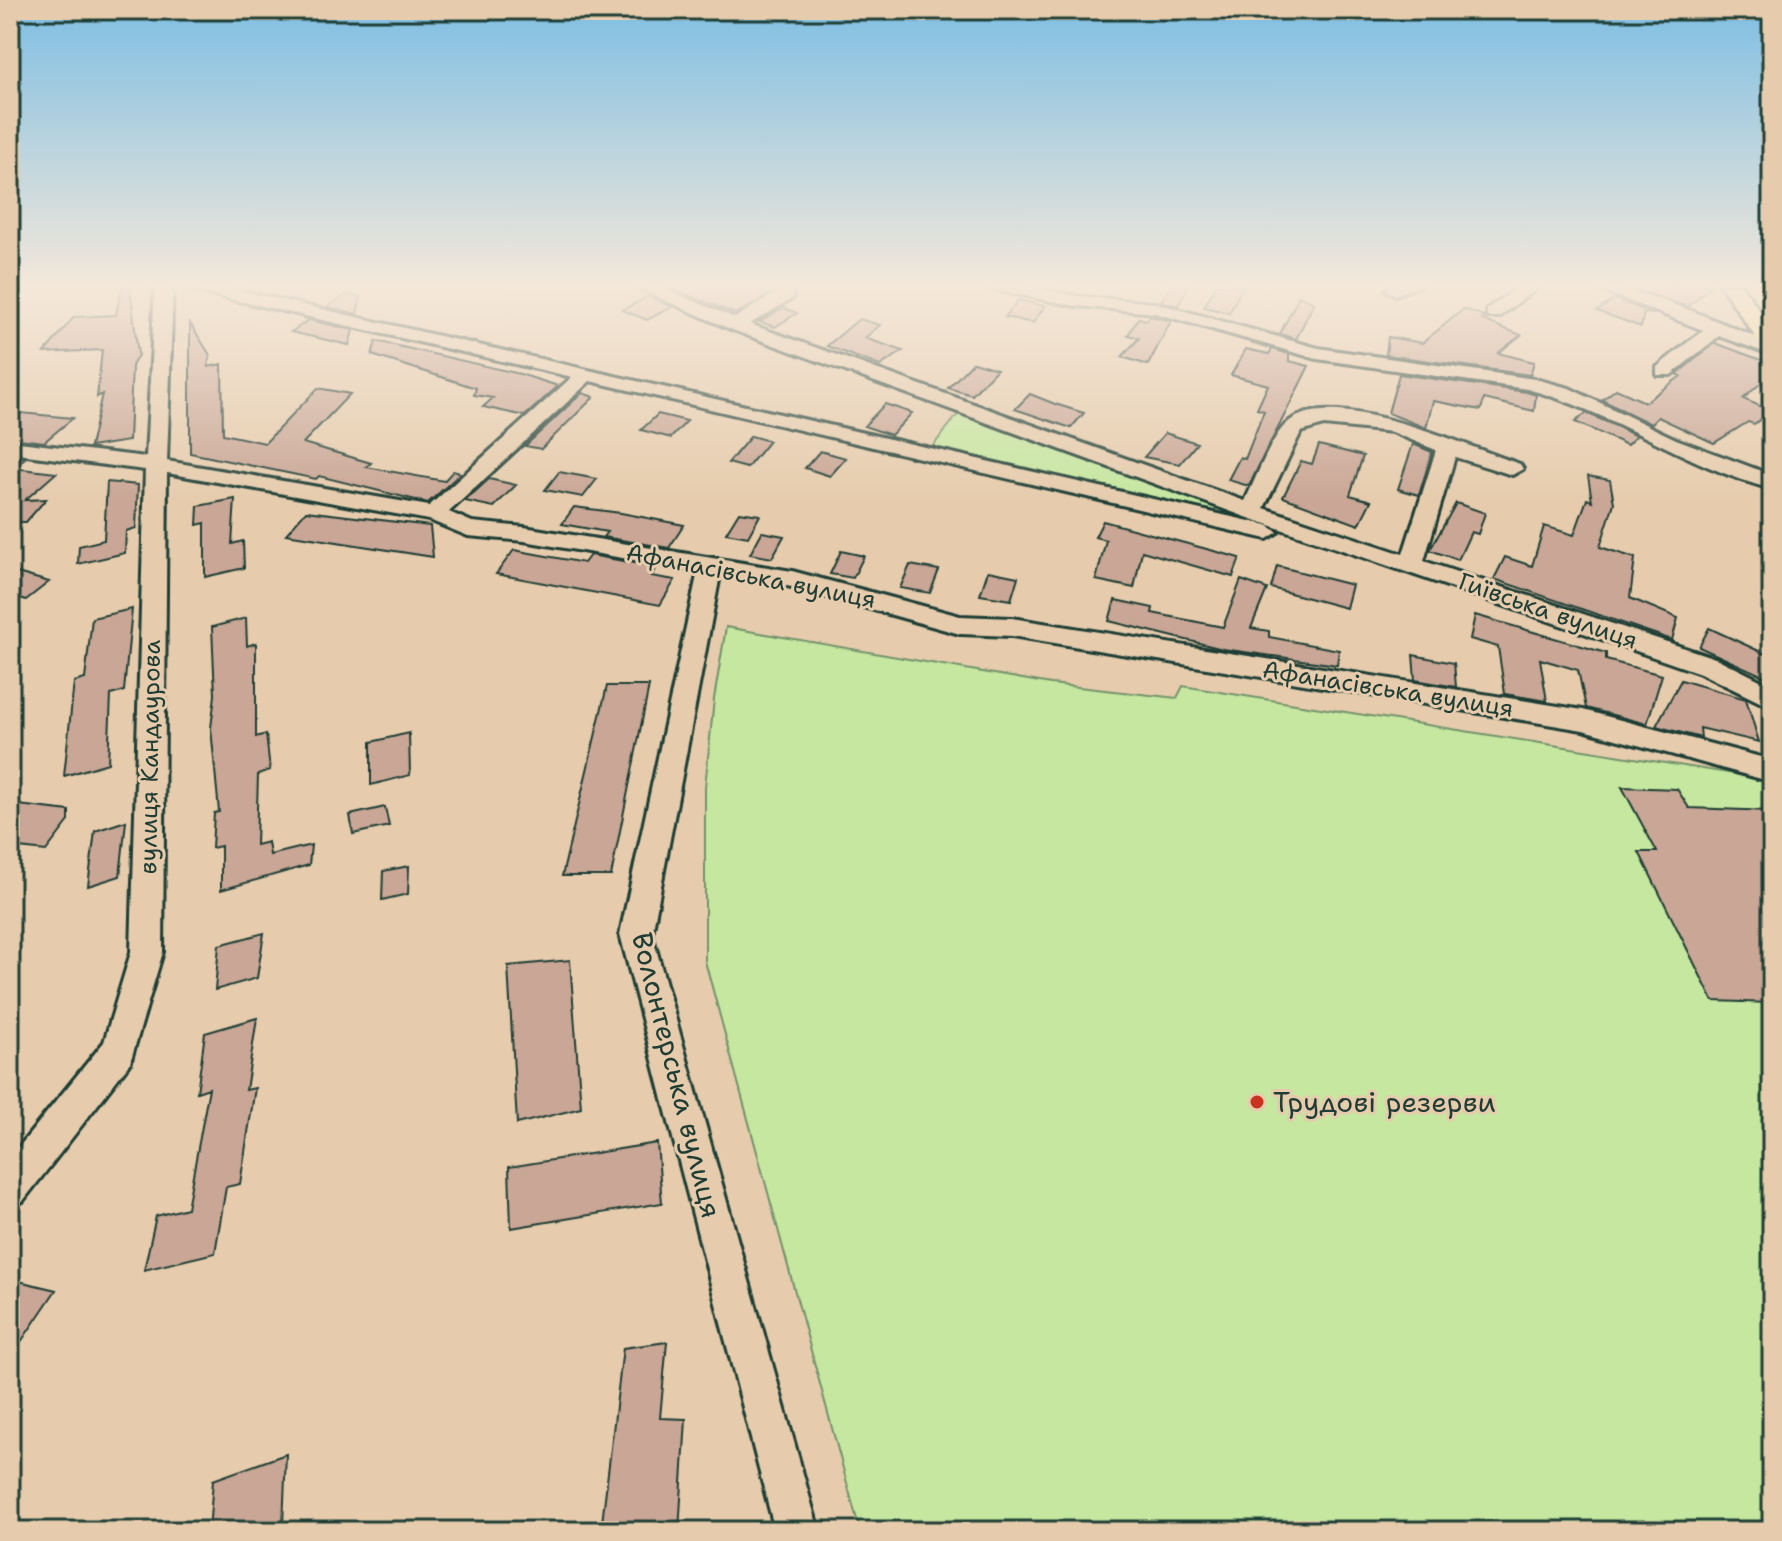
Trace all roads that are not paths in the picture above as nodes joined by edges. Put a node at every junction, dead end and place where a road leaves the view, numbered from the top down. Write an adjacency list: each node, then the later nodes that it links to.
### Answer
1 (161, 357): 10 (street, вулиця Кандаурова)
2 (515, 357): 7 (street, Гиївська вулиця)
3 (825, 357): 13 (street, Гиївська вулиця)
4 (1345, 357): 12 (street)
5 (1681, 357): 6 (street)
6 (1664, 371)
7 (587, 373): 14 (street); 15 (street, Гиївська вулиця)
8 (10, 447): 10 (street, Афанасівська вулиця)
9 (1447, 448): 11 (street); 13 (street); 16 (street)
10 (156, 465): 14 (street, Афанасівська вулиця); 20 (street, вулиця Кандаурова)
11 (1512, 469)
12 (1772, 482)
13 (1251, 511): 15 (street, Гиївська вулиця)
14 (434, 514): 17 (street, Афанасівська вулиця)
15 (1320, 535): 16 (street, Гиївська вулиця)
16 (1411, 564): 18 (street, Гиївська вулиця)
17 (710, 568): 19 (street, Афанасівська вулиця); 21 (street, Волонтерська вулиця)
18 (1772, 698)
19 (1772, 771)
20 (10, 1188)
21 (797, 1531)

